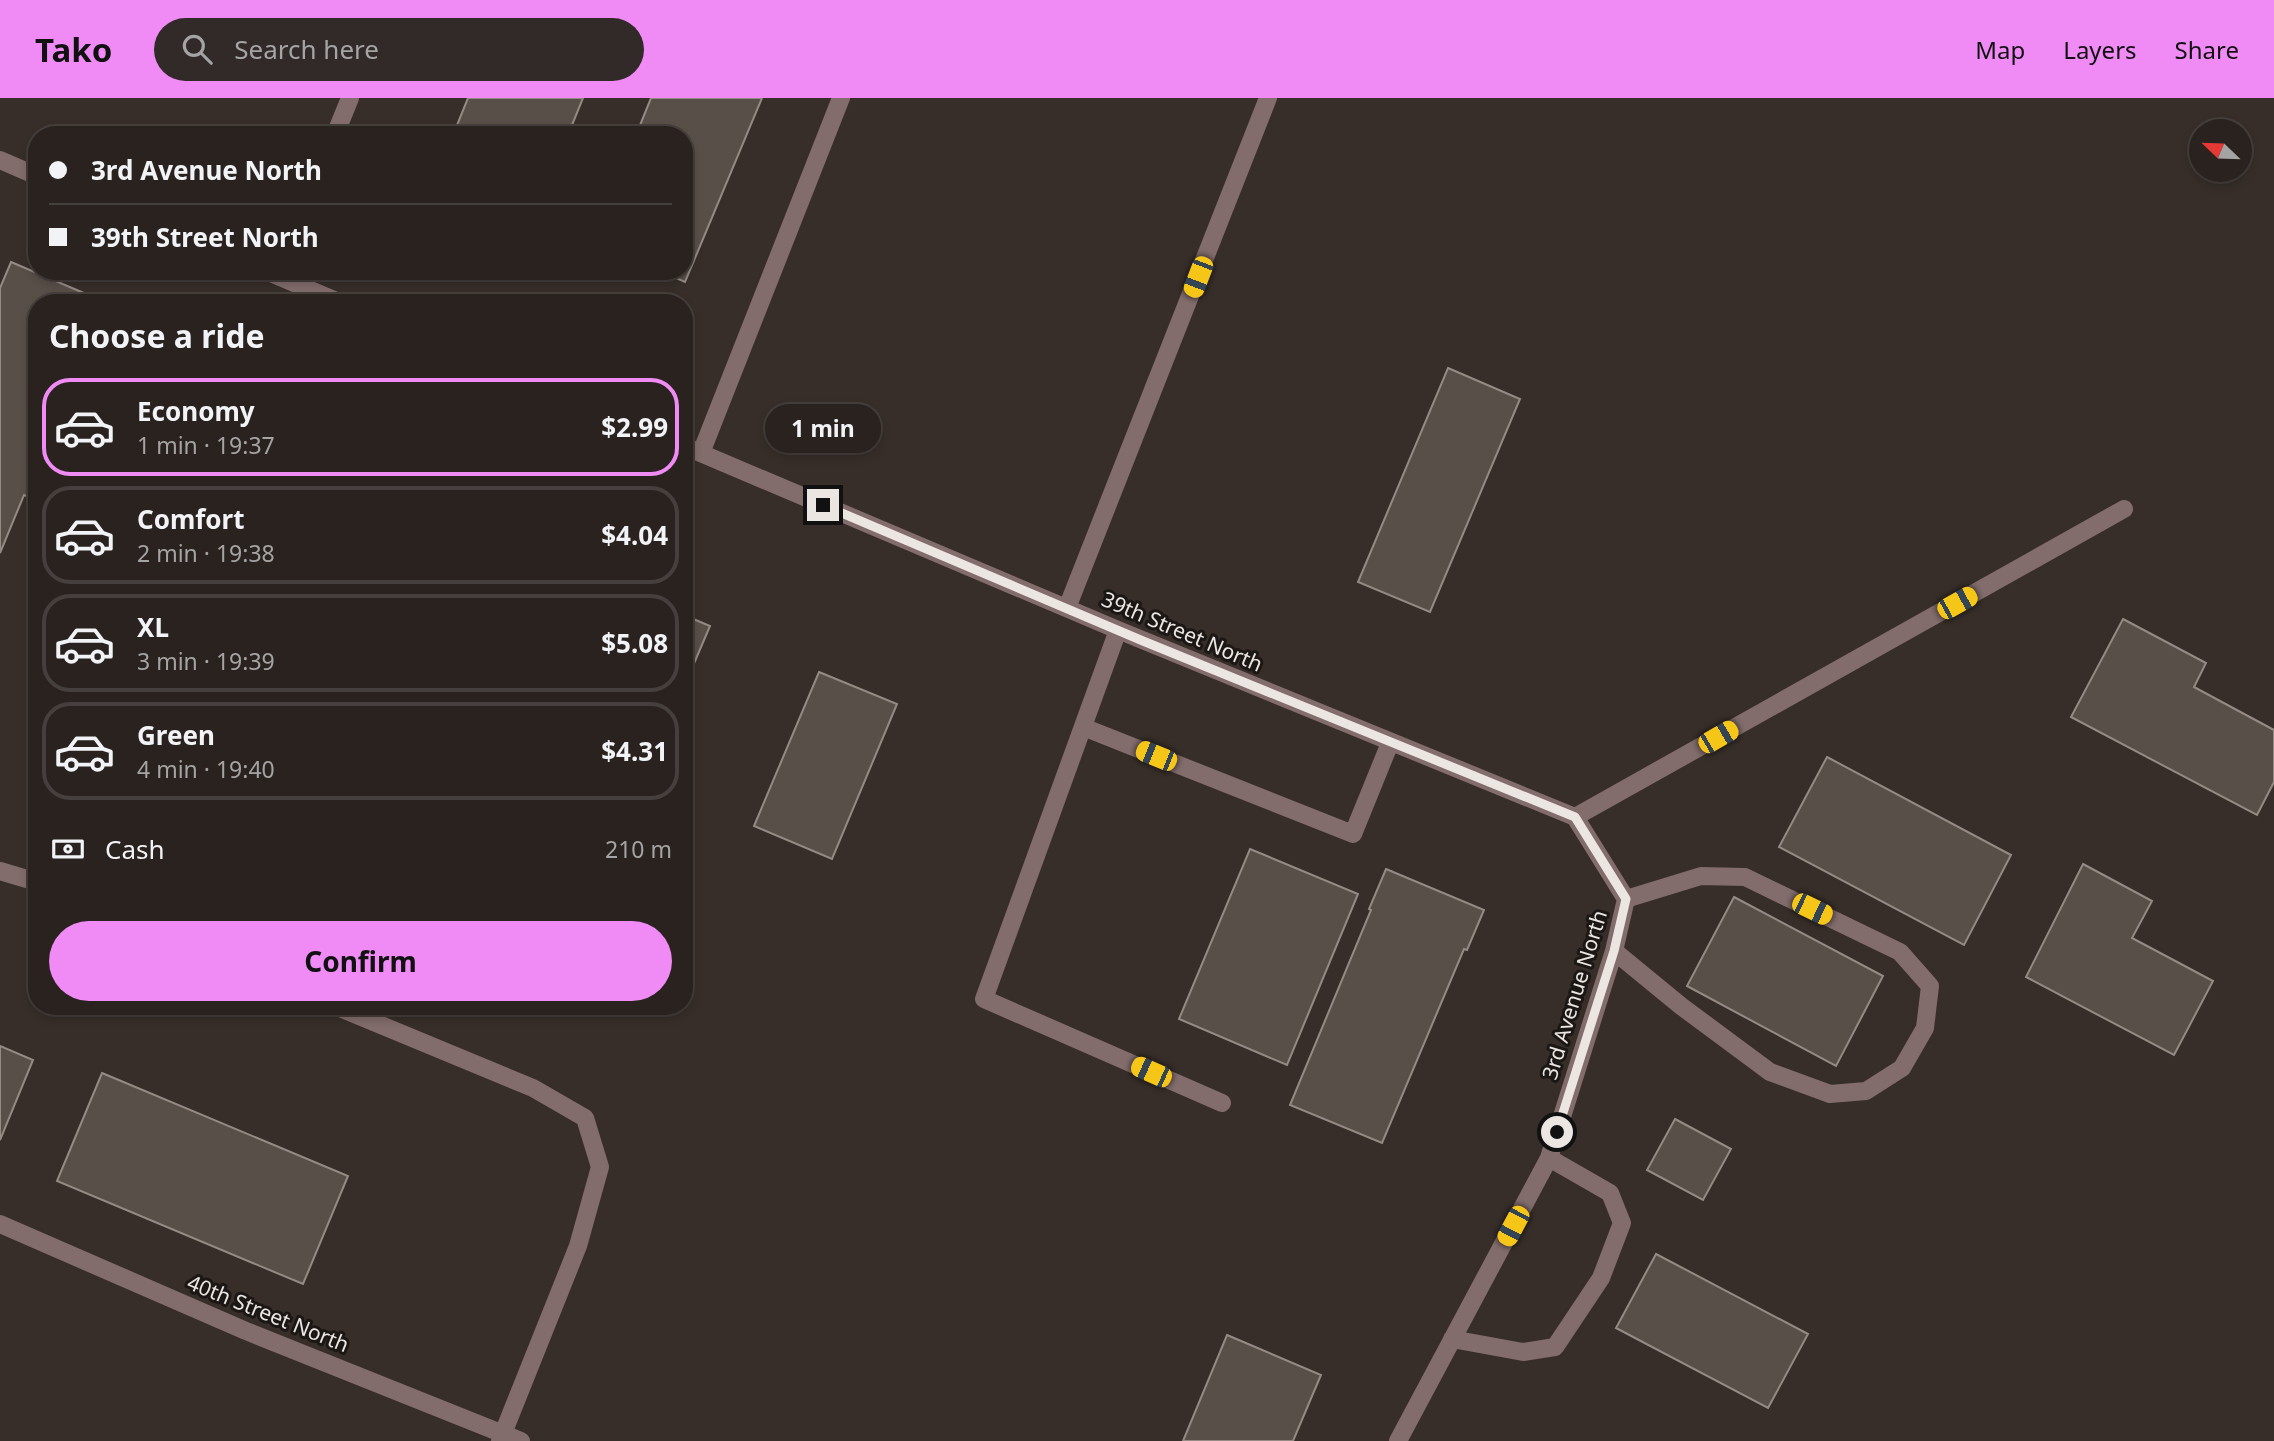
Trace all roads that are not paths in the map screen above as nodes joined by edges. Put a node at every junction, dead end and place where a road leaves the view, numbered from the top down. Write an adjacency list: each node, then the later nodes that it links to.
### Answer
1 (350, 98): 4 (street)
2 (841, 98): 9 (street)
3 (1268, 98): 12 (street)
4 (339, 126)
5 (0, 160): 6 (street)
6 (28, 172)
7 (290, 280): 8 (street)
8 (321, 294)
9 (693, 447)
10 (693, 449): 12 (street, 39th Street North)
11 (2124, 509): 16 (street)
12 (1067, 608): 13 (street, 39th Street North)
13 (1118, 630): 14 (street); 15 (street, 39th Street North)
14 (1083, 727): 15 (street); 22 (street)
15 (1390, 743): 16 (street, 39th Street North)
16 (1575, 817): 19 (street)
17 (0, 871): 18 (street)
18 (28, 879)
19 (1626, 899): 20 (street, 3rd Avenue North); 20 (street)
20 (1614, 951): 23 (street, 3rd Avenue North)
21 (357, 1015): 26 (street)
22 (1222, 1103)
23 (1549, 1158): 25 (street, 3rd Avenue North); 25 (street)
24 (0, 1224): 26 (street, 40th Street North)
25 (1452, 1339): 28 (street, 3rd Avenue North)
26 (501, 1437): 27 (street, 40th Street North)
27 (521, 1441)
28 (1398, 1441)

